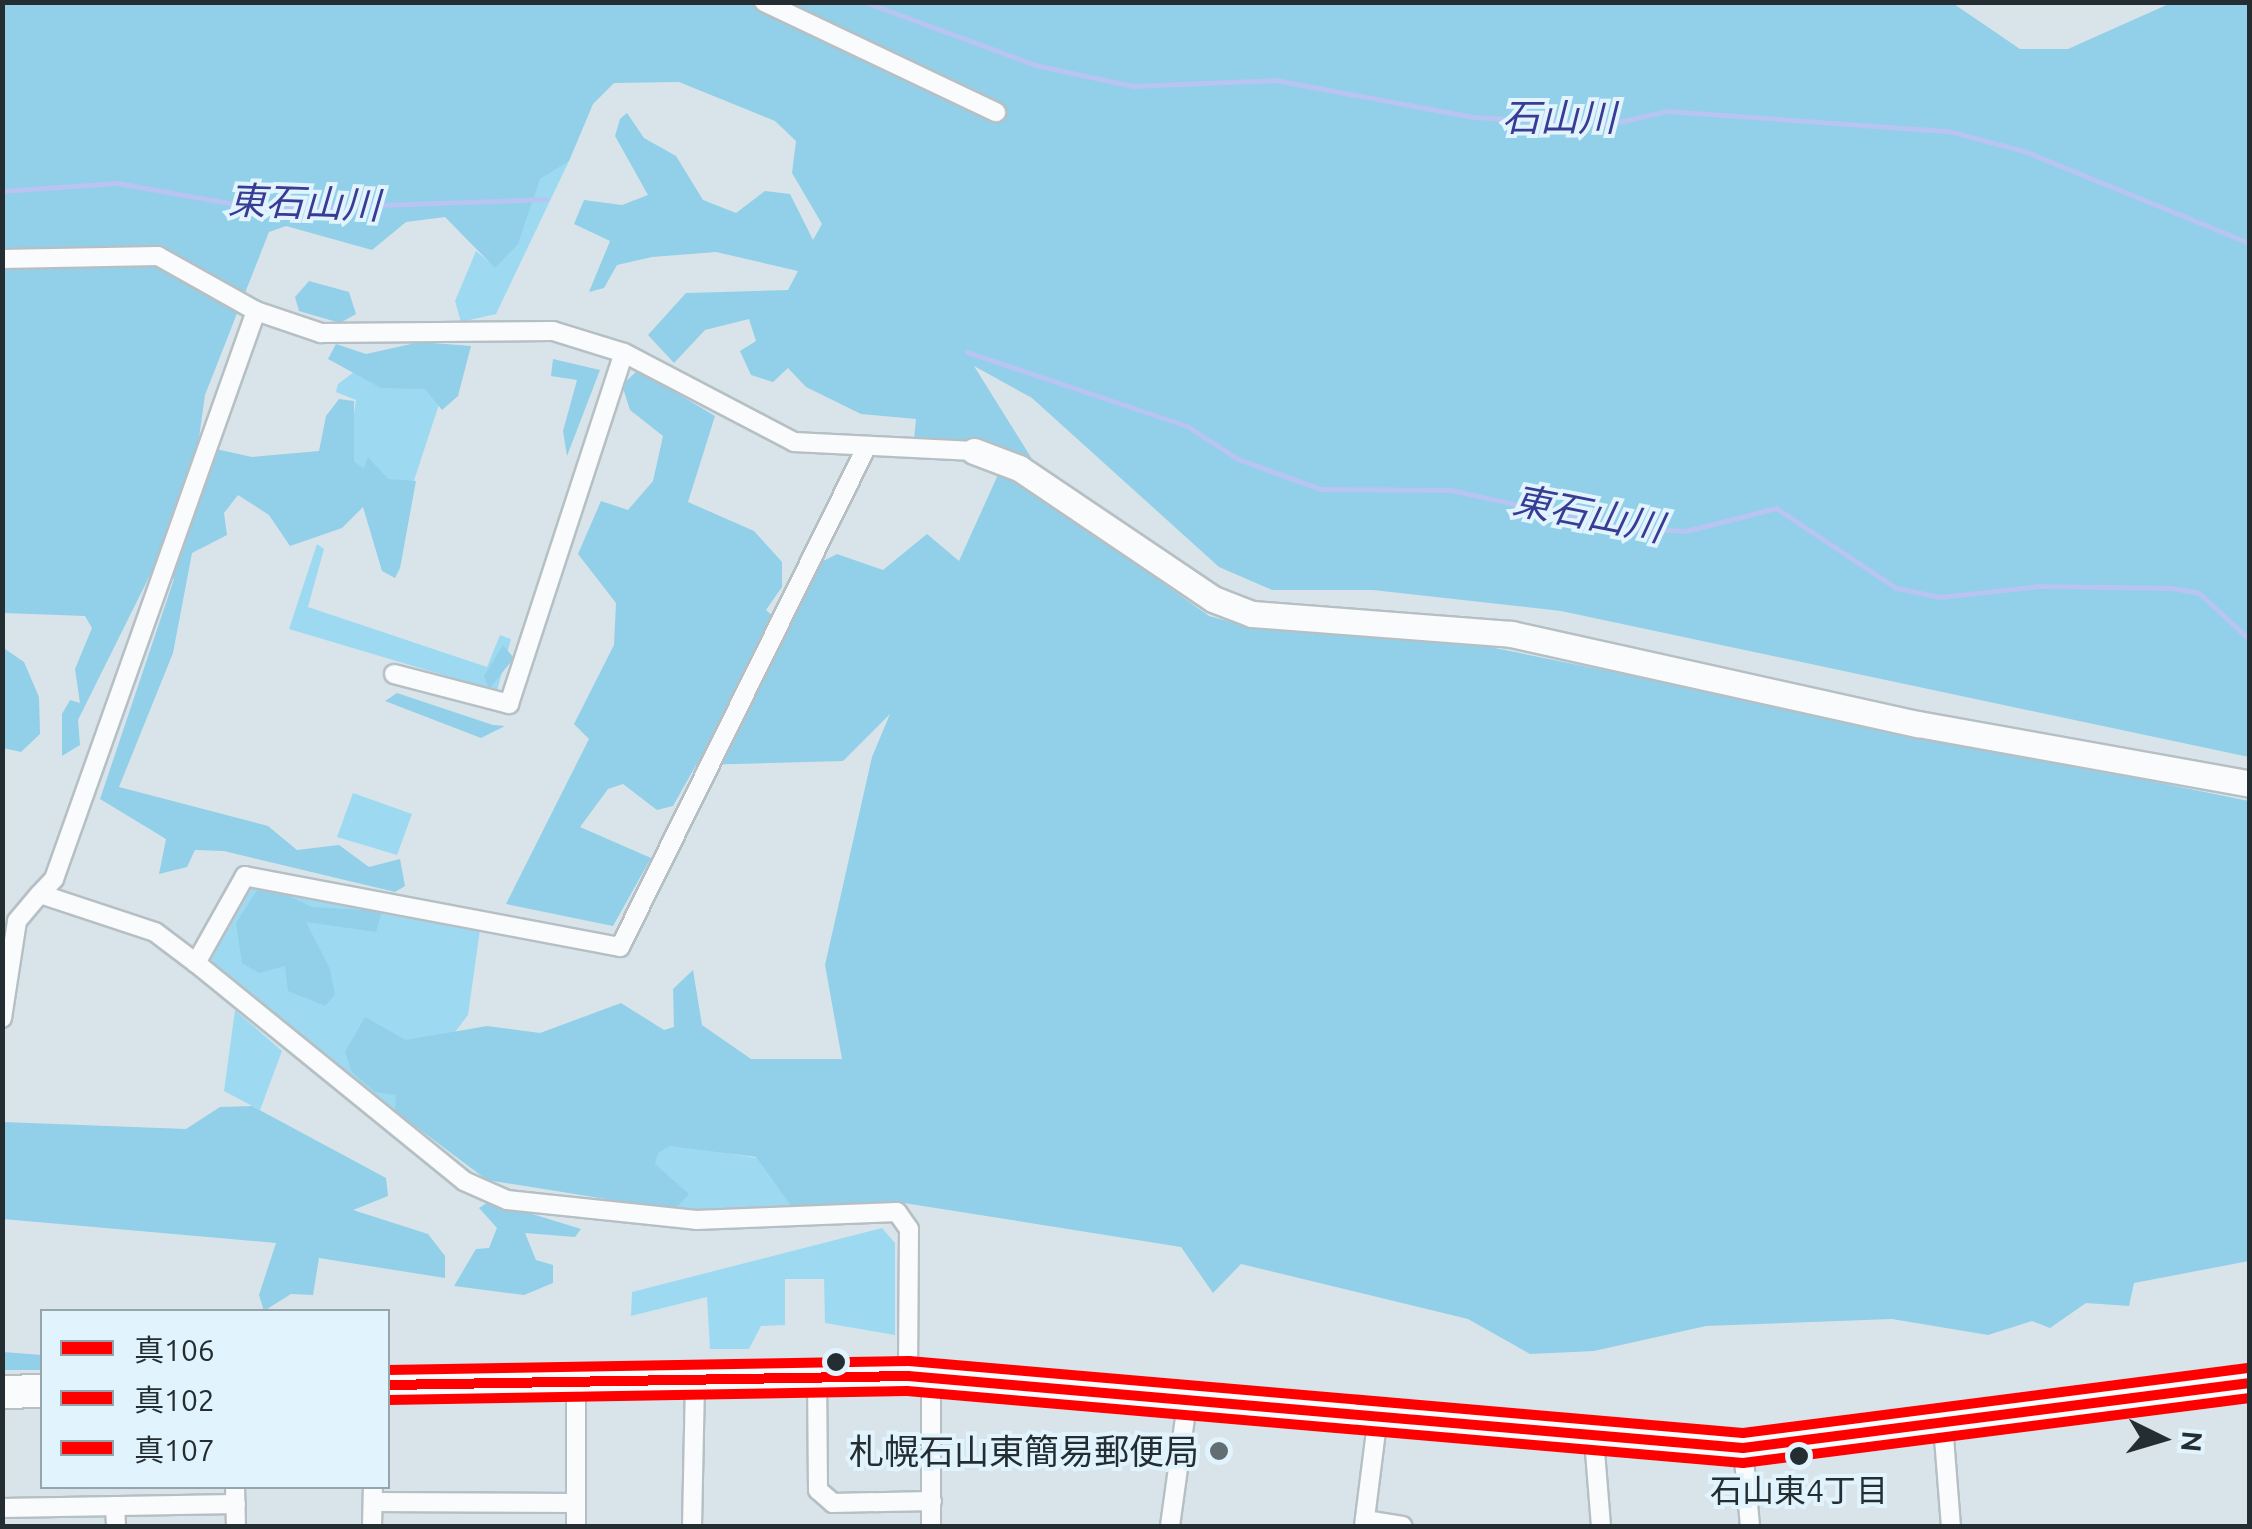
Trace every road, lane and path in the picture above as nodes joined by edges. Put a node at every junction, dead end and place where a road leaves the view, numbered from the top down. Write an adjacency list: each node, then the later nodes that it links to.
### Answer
1 (764, 2): 2 (street)
2 (996, 112)
3 (2, 258): 4 (street)
4 (256, 311): 5 (street); 10 (street)
5 (624, 353): 6 (street); 8 (street)
6 (865, 450): 7 (street); 11 (street)
7 (974, 451): 9 (street)
8 (394, 674)
9 (2250, 784)
10 (40, 894): 11 (street); 12 (street)
11 (196, 963): 14 (street)
12 (2, 1018)
13 (817, 1376): 14 (highway); 15 (highway); 28 (street)
14 (920, 1376): 21 (highway); 28 (street)
15 (695, 1380): 16 (highway); 37 (street)
16 (576, 1381): 18 (highway); 29 (street)
17 (2250, 1383): 23 (highway)
18 (390, 1385)
19 (40, 1391): 20 (highway)
20 (2, 1392)
21 (1188, 1397): 22 (highway); 39 (street)
22 (1378, 1415): 24 (highway); 32 (street)
23 (1943, 1425): 25 (highway); 43 (street)
24 (1594, 1439): 25 (highway); 41 (street)
25 (1743, 1448): 42 (street)
26 (373, 1494): 29 (street); 35 (street)
27 (236, 1495): 30 (street); 34 (street)
28 (932, 1501): 38 (street)
29 (576, 1503): 36 (street)
30 (116, 1506): 31 (street); 33 (street)
31 (2, 1508)
32 (1364, 1523): 40 (street)
33 (116, 1526)
34 (236, 1526)
35 (372, 1526)
36 (576, 1526)
37 (692, 1526)
38 (932, 1526)
39 (1170, 1526)
40 (1404, 1526)
41 (1601, 1526)
42 (1750, 1526)
43 (1951, 1526)

